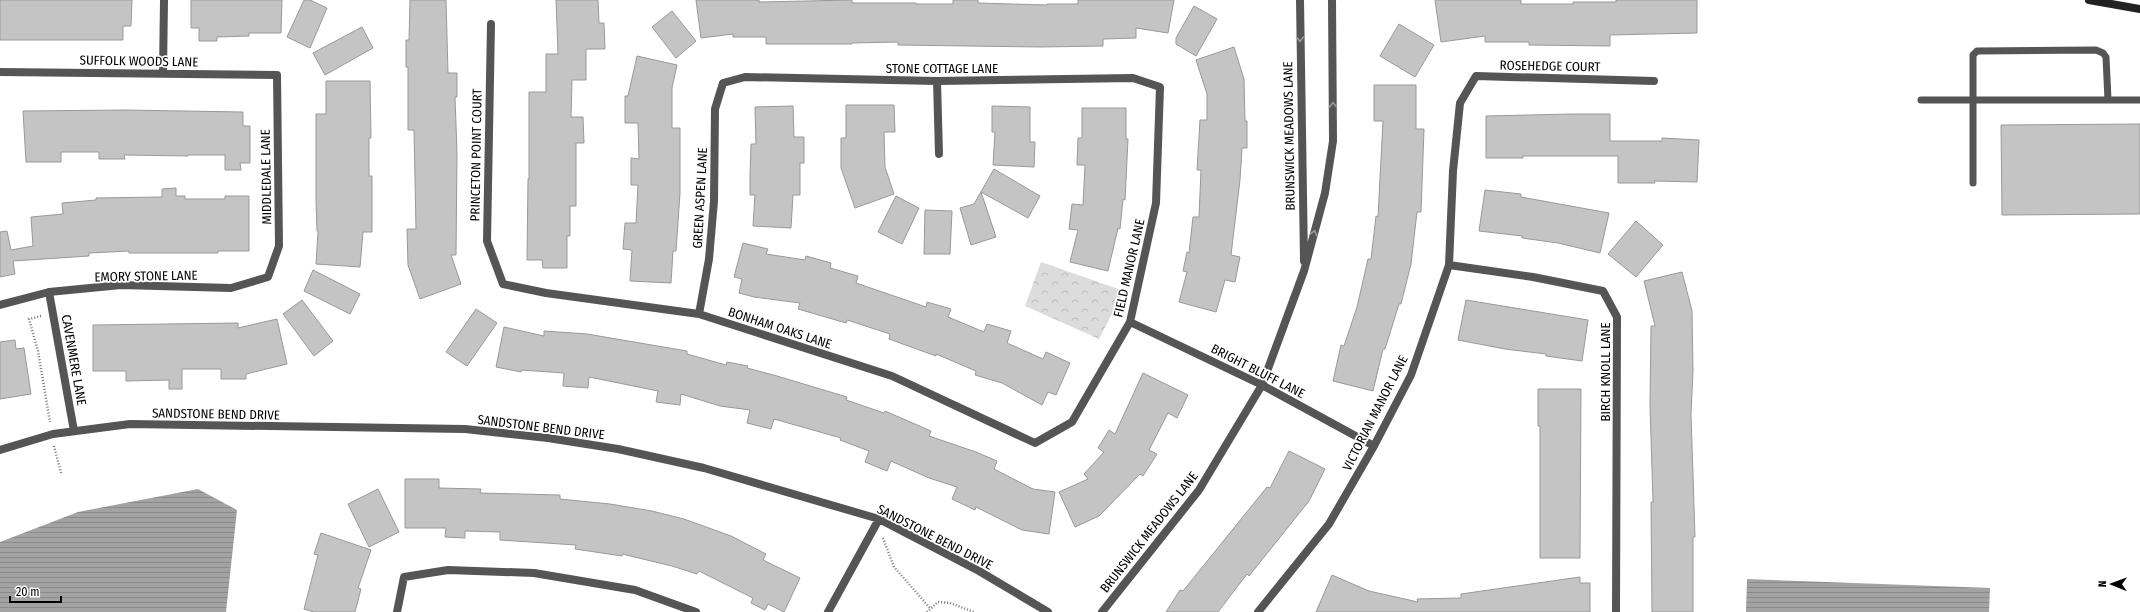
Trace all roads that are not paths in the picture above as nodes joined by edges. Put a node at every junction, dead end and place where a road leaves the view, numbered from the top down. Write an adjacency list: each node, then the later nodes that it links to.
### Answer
1 (164, 0): 8 (street)
2 (1300, 0): 22 (street, BRUNSWICK MEADOWS LANE, one-way to 22)
3 (1332, 0): 22 (street, BRUNSWICK MEADOWS LANE, one-way to 3)
4 (2089, 0): 5 (main road)
5 (2140, 9)
6 (491, 24): 24 (street, PRINCETON POINT COURT)
7 (0, 72): 8 (street, SUFFOLK WOODS LANE)
8 (162, 73): 9 (street, SUFFOLK WOODS LANE)
9 (277, 75): 23 (street, MIDDLEDALE LANE)
10 (937, 81): 12 (street, STONE COTTAGE LANE); 13 (street, STONE COTTAGE LANE); 19 (street)
11 (1654, 81): 18 (street, ROSEHEDGE COURT)
12 (723, 83): 27 (street, GREEN ASPEN LANE)
13 (1160, 87): 28 (street, FIELD MANOR LANE)
14 (1921, 100): 15 (lane)
15 (1972, 100): 16 (lane); 16 (lane); 20 (lane)
16 (2108, 100): 17 (lane)
17 (2140, 100)
18 (1460, 103): 21 (street, VICTORIAN MANOR LANE)
19 (939, 154)
20 (1973, 183)
21 (1449, 265): 32 (street, VICTORIAN MANOR LANE); 41 (street, BIRCH KNOLL LANE)
22 (1304, 271): 29 (street, BRUNSWICK MEADOWS LANE)
23 (268, 277): 25 (street, EMORY STONE LANE)
24 (503, 284): 27 (street, BONHAM OAKS LANE)
25 (50, 292): 26 (street, EMORY STONE LANE); 30 (street, CAVENMERE LANE)
26 (0, 305)
27 (699, 314): 31 (street, BONHAM OAKS LANE)
28 (1130, 322): 29 (street, BRIGHT BLUFF LANE); 31 (street, FIELD MANOR LANE)
29 (1262, 385): 32 (street, BRIGHT BLUFF LANE); 40 (street, BRUNSWICK MEADOWS LANE)
30 (74, 431): 33 (street, SANDSTONE BEND DRIVE); 34 (street, SANDSTONE BEND DRIVE)
31 (1035, 443)
32 (1374, 446): 35 (street, VICTORIAN MANOR LANE)
33 (0, 450)
34 (879, 519): 38 (street); 39 (street, SANDSTONE BEND DRIVE)
35 (1260, 611)
36 (397, 612): 37 (street)
37 (696, 612)
38 (828, 612)
39 (1048, 612)
40 (1102, 612)
41 (1616, 612)

